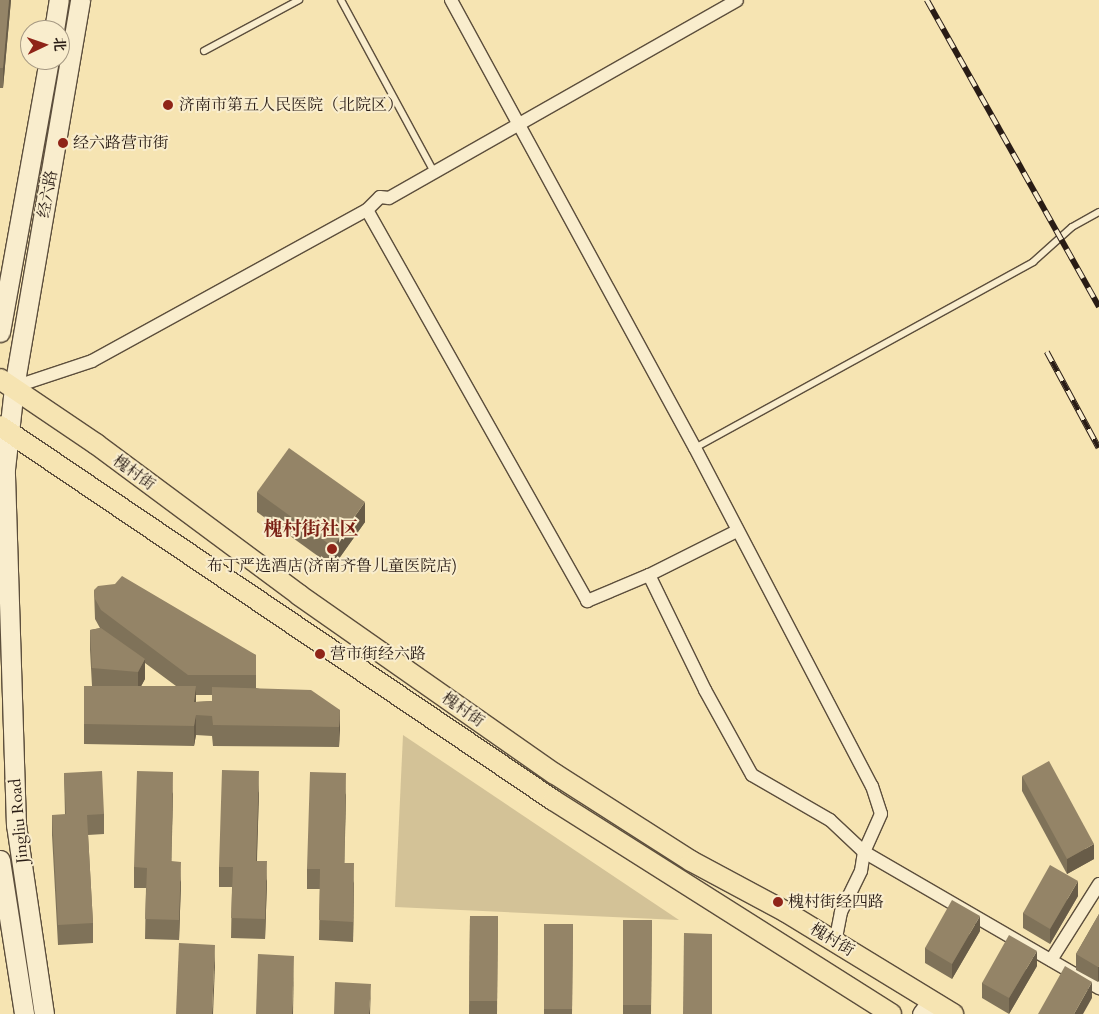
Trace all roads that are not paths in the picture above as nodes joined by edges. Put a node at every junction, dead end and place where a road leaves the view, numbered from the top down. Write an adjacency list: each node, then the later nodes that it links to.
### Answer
1 (59, 0): 7 (main road)
2 (80, 0): 15 (main road, 经六路)
3 (298, 0): 8 (lane)
4 (341, 0): 11 (lane)
5 (452, 0): 10 (street)
6 (737, 0): 10 (street)
7 (56, 20)
8 (204, 51)
9 (46, 70): 14 (main road, 经六路)
10 (517, 125): 11 (street); 17 (street)
11 (434, 172): 12 (street)
12 (368, 210): 15 (street); 19 (street)
13 (1099, 212): 17 (lane)
14 (0, 332)
15 (7, 383): 16 (main road, Jingliu Road); 23 (main road, 槐村街)
16 (4, 429): 28 (main road, Jingliu Road); 29 (main road, 槐村街)
17 (695, 448): 18 (street)
18 (737, 531): 19 (street); 20 (street)
19 (649, 575): 20 (street)
20 (864, 852): 23 (street); 24 (street)
21 (0, 860): 27 (main road, Jingliu Road)
22 (1099, 884): 24 (street)
23 (835, 942): 26 (main road, 槐村街)
24 (1051, 960): 25 (street)
25 (1099, 988)
26 (929, 1010): 30 (main road, 槐村街)
27 (24, 1014)
28 (44, 1014)
29 (891, 1014)
30 (953, 1014)

